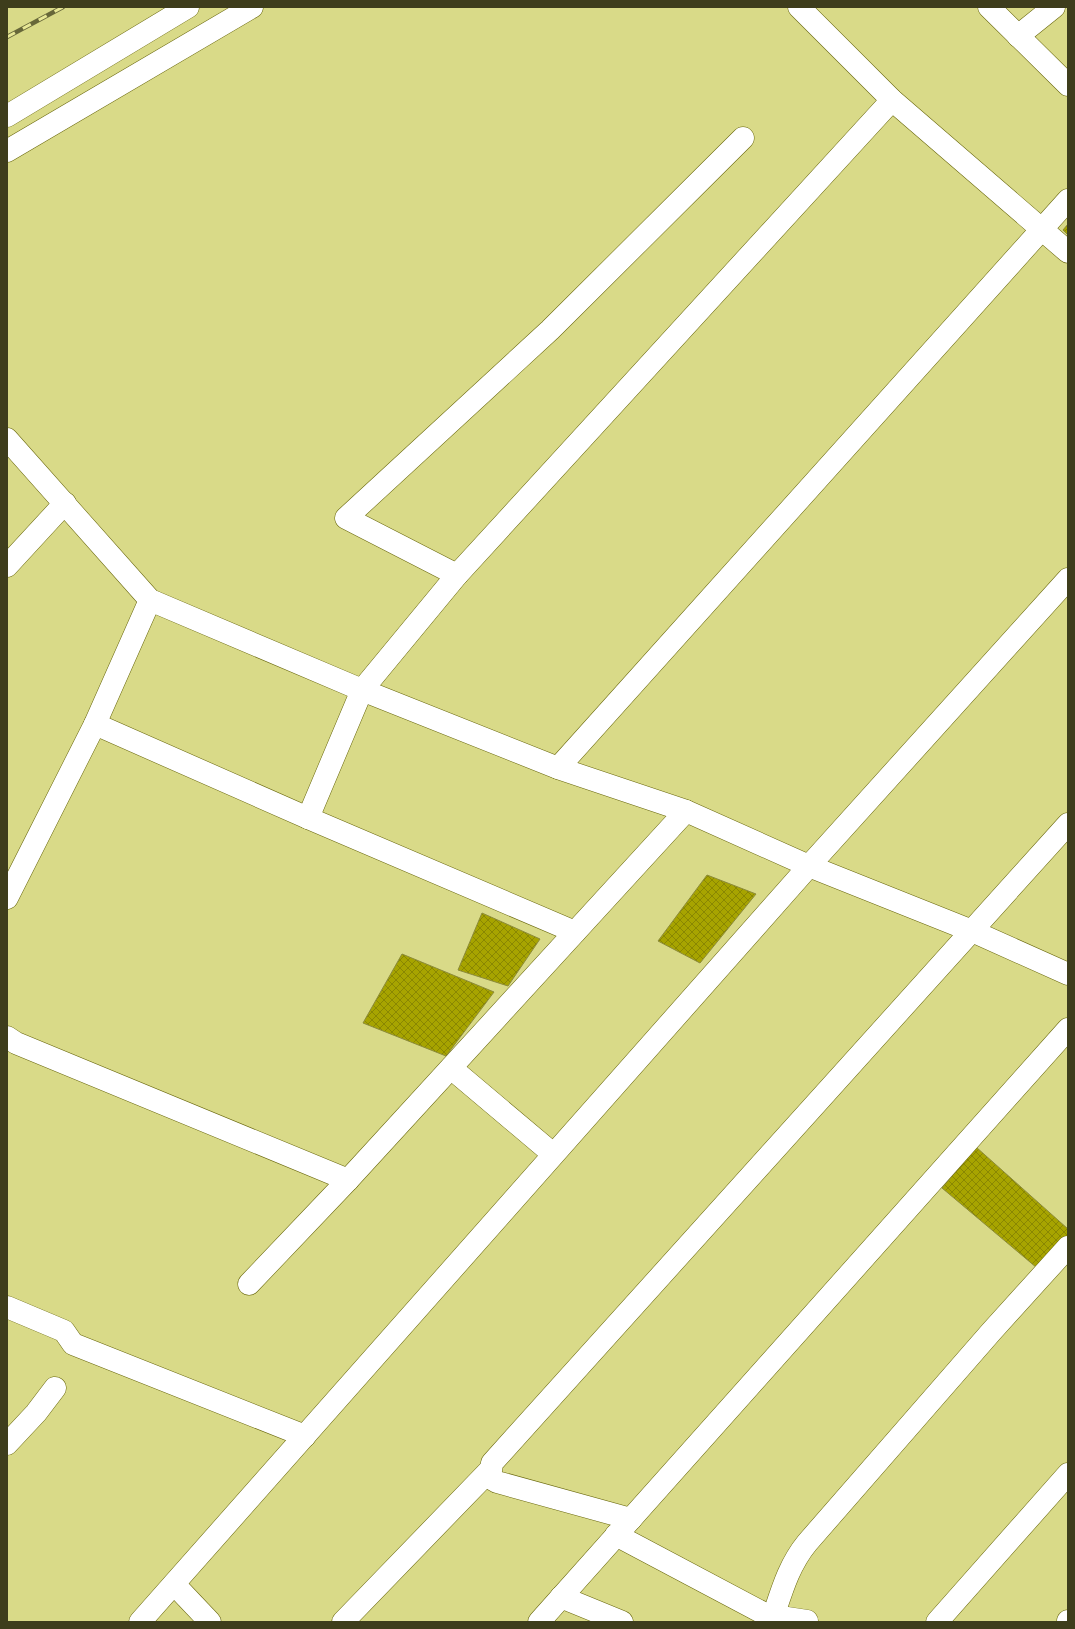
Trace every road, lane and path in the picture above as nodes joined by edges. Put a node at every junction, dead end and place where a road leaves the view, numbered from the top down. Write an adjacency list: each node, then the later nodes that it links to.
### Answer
1 (188, 7): 9 (main road)
2 (252, 7): 11 (main road)
3 (799, 7): 8 (main road)
4 (989, 7): 6 (main road)
5 (1054, 7): 6 (main road)
6 (1018, 36): 7 (main road)
7 (1068, 85)
8 (892, 100): 13 (main road); 18 (main road)
9 (7, 116)
10 (743, 138): 18 (main road)
11 (7, 151)
12 (1068, 200): 13 (main road)
13 (1042, 228): 14 (main road); 23 (main road)
14 (1068, 252)
15 (7, 438): 16 (main road)
16 (64, 503): 17 (main road); 20 (main road)
17 (7, 566)
18 (457, 575): 21 (main road)
19 (1068, 579): 27 (main road)
20 (150, 600): 21 (main road); 22 (main road)
21 (362, 690): 23 (main road); 25 (main road)
22 (95, 724): 25 (main road); 28 (main road)
23 (558, 768): 24 (main road)
24 (686, 811): 27 (main road); 30 (main road)
25 (308, 818): 30 (main road)
26 (1068, 824): 29 (main road)
27 (809, 866): 29 (main road); 35 (main road)
28 (7, 898)
29 (972, 931): 31 (main road); 43 (main road)
30 (576, 932): 34 (main road)
31 (1068, 974)
32 (1068, 1029): 45 (main road)
33 (7, 1037): 36 (main road)
34 (451, 1068): 35 (main road); 36 (main road)
35 (554, 1154): 41 (main road)
36 (348, 1180): 38 (main road)
37 (1068, 1247): 49 (main road)
38 (249, 1284)
39 (7, 1306): 41 (main road)
40 (55, 1388): 42 (main road)
41 (304, 1436): 47 (main road)
42 (7, 1444)
43 (490, 1470): 45 (main road); 53 (main road)
44 (1068, 1474): 56 (main road)
45 (631, 1519): 46 (main road)
46 (616, 1535): 48 (main road); 49 (main road)
47 (174, 1584): 51 (main road); 52 (main road)
48 (561, 1597): 54 (main road); 55 (main road)
49 (773, 1616): 50 (main road)
50 (807, 1621)
51 (140, 1622)
52 (210, 1622)
53 (343, 1622)
54 (539, 1622)
55 (622, 1622)
56 (937, 1622)

